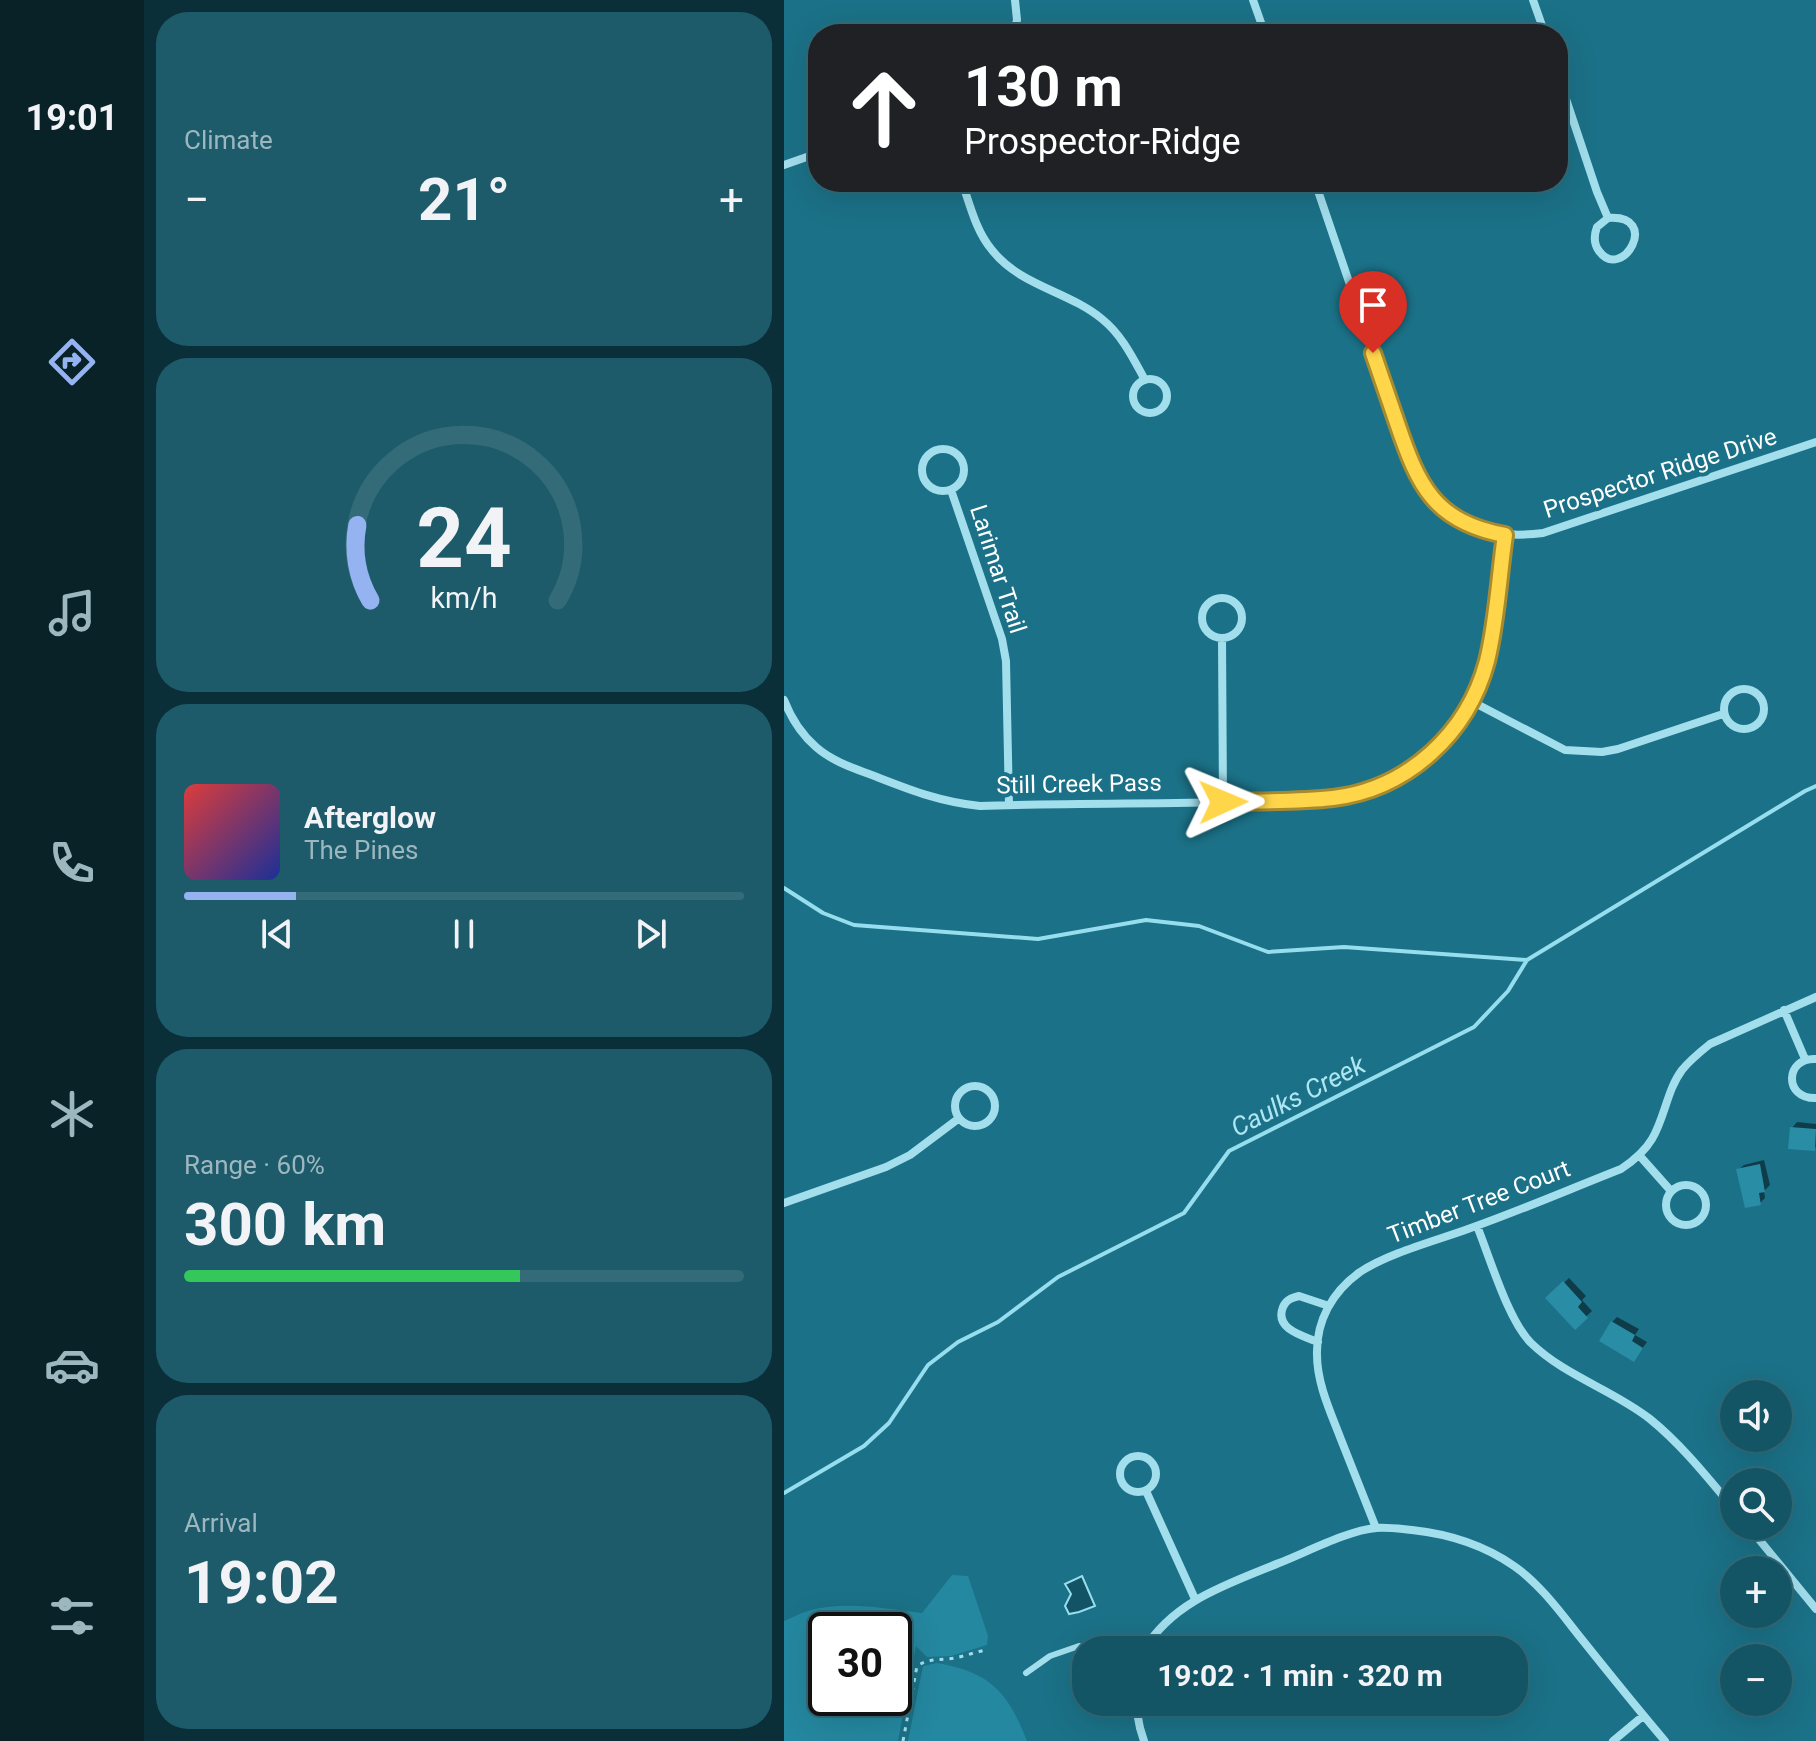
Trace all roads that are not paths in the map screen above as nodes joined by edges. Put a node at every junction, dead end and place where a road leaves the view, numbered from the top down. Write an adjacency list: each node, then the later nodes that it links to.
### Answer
1 (1015, 0): 4 (street)
2 (1253, 0): 5 (street)
3 (1533, 0): 6 (street)
4 (1016, 24)
5 (1261, 24)
6 (1541, 24)
7 (1568, 105): 12 (street)
8 (808, 157): 9 (street)
9 (784, 165)
10 (965, 192): 13 (street)
11 (1318, 192): 16 (street, Prospector Ridge Drive)
12 (1608, 218): 12 (street)
13 (1145, 380): 13 (street)
14 (1816, 442): 16 (street, Prospector Ridge Drive)
15 (951, 490): 15 (street); 22 (street, Larimar Trail)
16 (1505, 535): 19 (street, Still Creek Pass)
17 (1222, 638): 17 (street); 21 (street)
18 (784, 700): 22 (street, Still Creek Pass)
19 (1471, 701): 20 (street); 21 (street, Still Creek Pass)
20 (1723, 714): 20 (street)
21 (1223, 802): 22 (street, Still Creek Pass)
22 (1009, 805)
23 (1816, 997): 24 (street, Timber Tree Court)
24 (1784, 1010): 25 (street); 29 (street, Timber Tree Court)
25 (1805, 1059): 26 (street); 27 (street)
26 (1816, 1059)
27 (1816, 1098)
28 (958, 1119): 28 (street); 31 (street)
29 (1639, 1155): 30 (street); 32 (street, Timber Tree Court)
30 (1671, 1191): 30 (street)
31 (784, 1203)
32 (1477, 1226): 33 (street, Timber Tree Court); 36 (street)
33 (1329, 1306): 34 (street, Timber Tree Court); 34 (street)
34 (1318, 1342): 37 (street, Timber Tree Court)
35 (1146, 1491): 35 (street); 39 (street)
36 (1720, 1492)
37 (1376, 1528): 39 (street); 45 (street)
38 (1759, 1540): 40 (street)
39 (1195, 1599): 41 (street)
40 (1816, 1609)
41 (1154, 1636)
42 (1072, 1648): 43 (lane)
43 (1026, 1673)
44 (1138, 1716): 46 (street)
45 (1643, 1716): 47 (street); 48 (street)
46 (1144, 1741)
47 (1613, 1741)
48 (1665, 1741)

